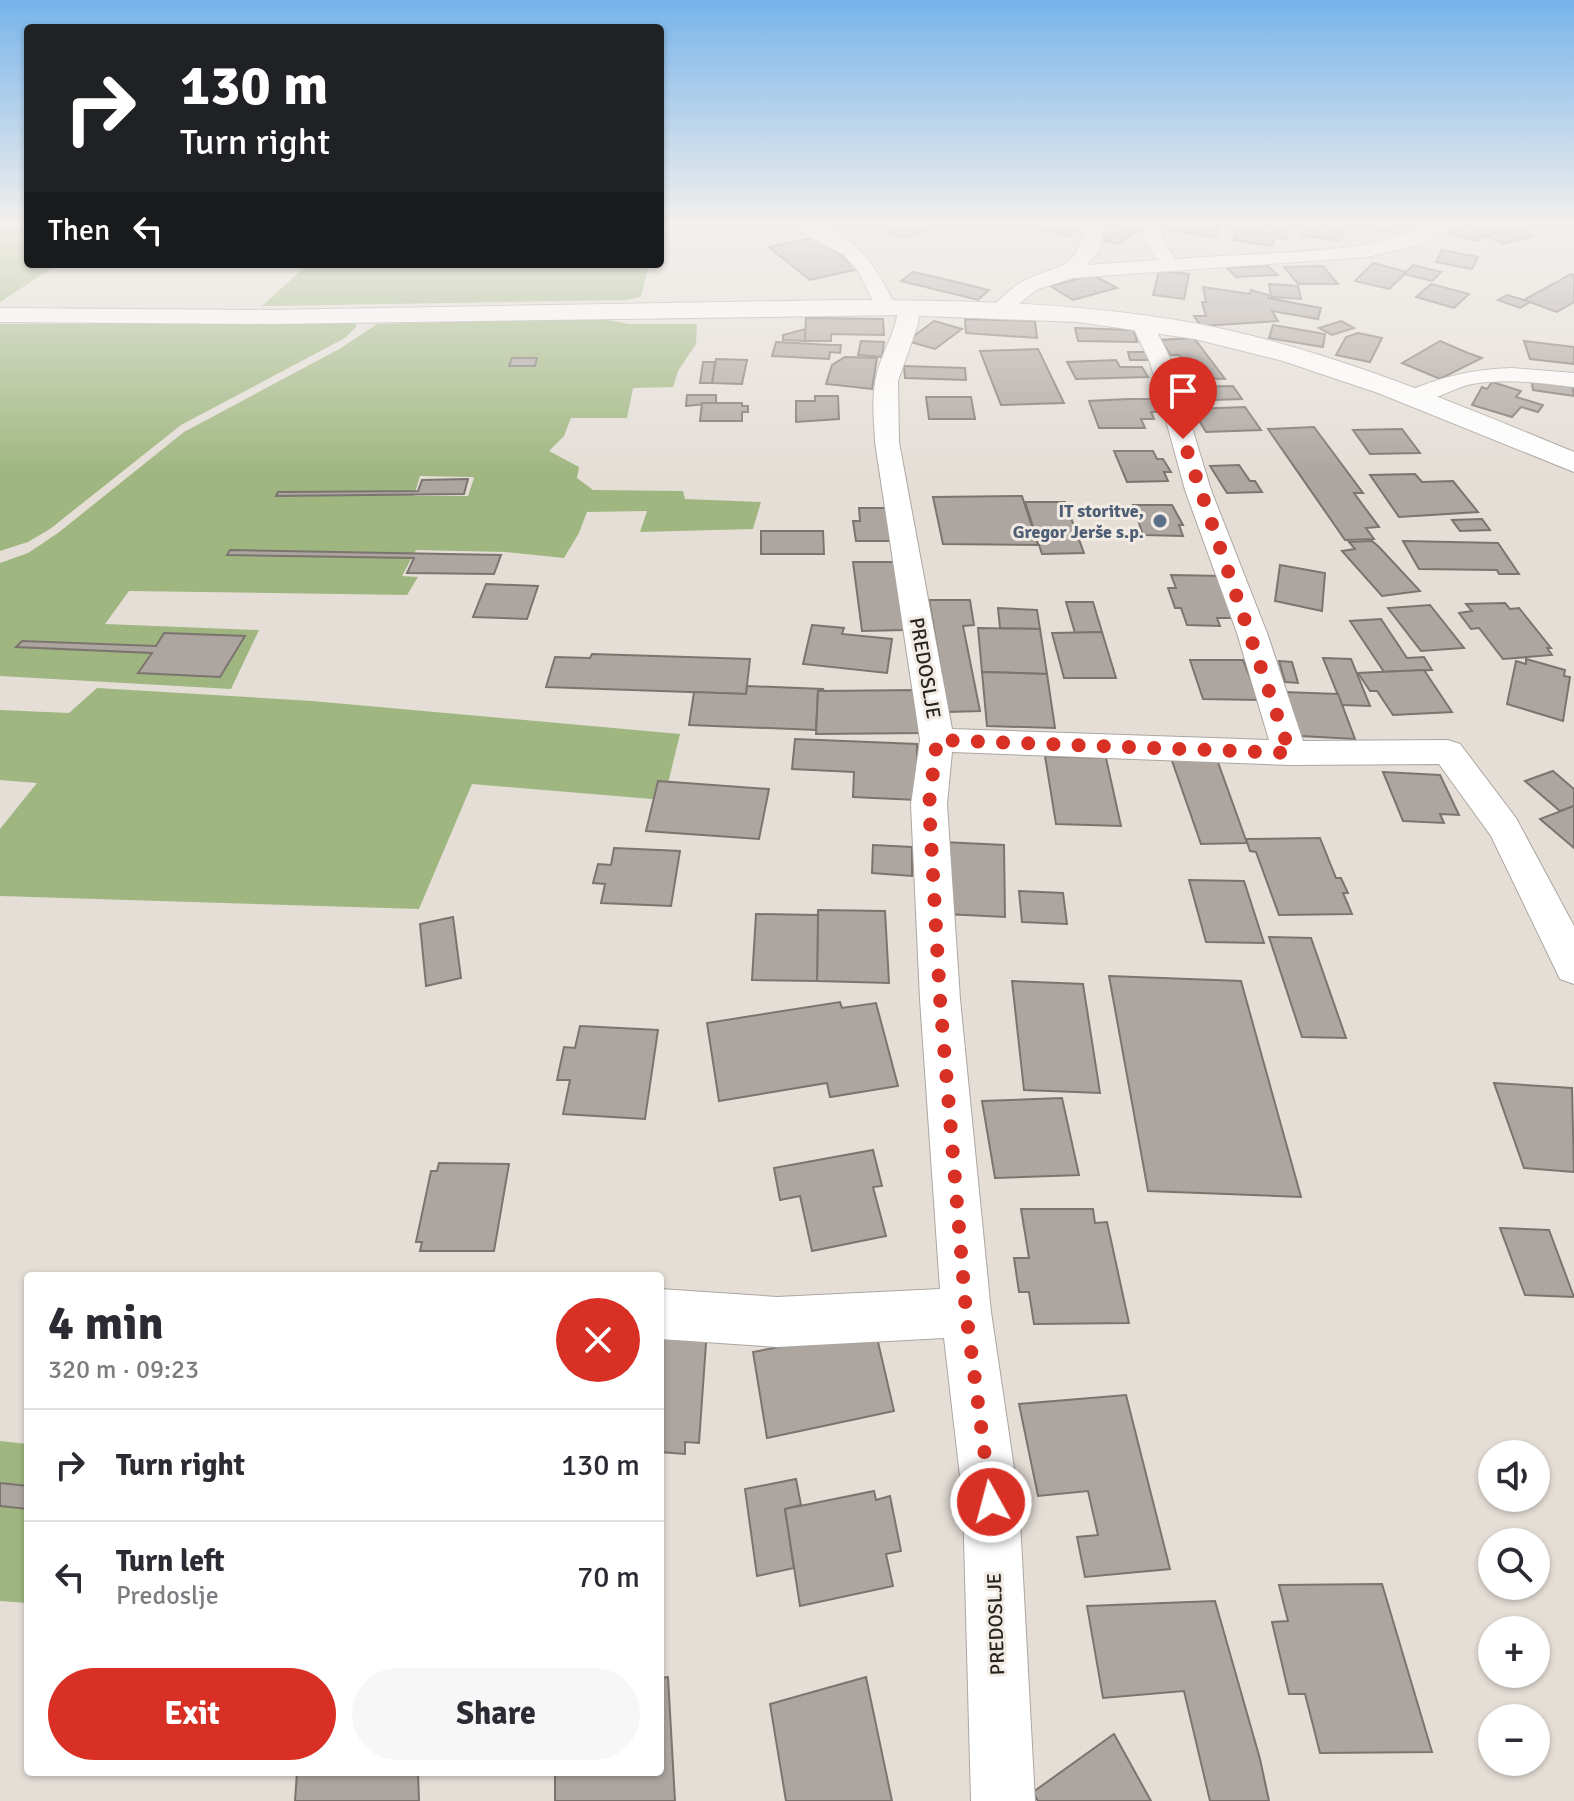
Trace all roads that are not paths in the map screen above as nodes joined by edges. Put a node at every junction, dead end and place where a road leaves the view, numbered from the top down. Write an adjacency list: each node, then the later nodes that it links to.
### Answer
1 (1005, 306): 3 (street)
2 (897, 307): 3 (street); 4 (street); 9 (street, PREDOSLJE)
3 (1001, 309): 5 (street)
4 (0, 315)
5 (1141, 321): 7 (street); 10 (street)
6 (1574, 380): 7 (street)
7 (1414, 397): 8 (street)
8 (1574, 463)
9 (937, 740): 10 (street); 12 (street, PREDOSLJE)
10 (1290, 753): 11 (street)
11 (1574, 967)
12 (966, 1312): 13 (street); 14 (street, PREDOSLJE)
13 (664, 1314)
14 (1003, 1801)

